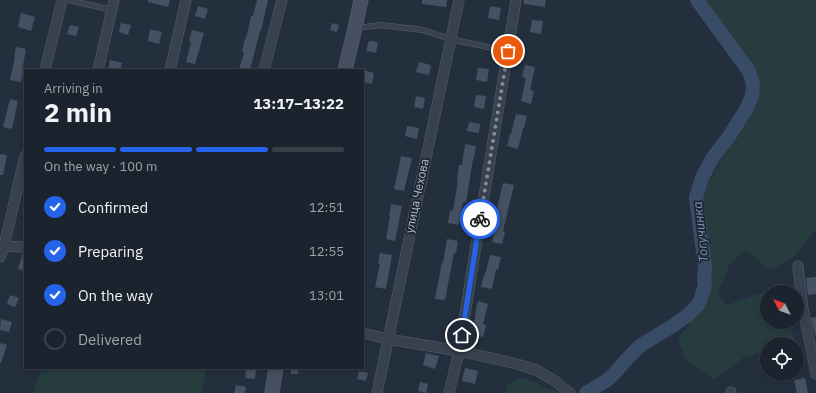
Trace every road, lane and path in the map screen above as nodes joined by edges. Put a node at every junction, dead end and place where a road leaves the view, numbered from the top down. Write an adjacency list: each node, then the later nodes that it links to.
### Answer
1 (62, 0): 12 (street)
2 (69, 0): 8 (lane)
3 (186, 0): 14 (street)
4 (282, 0): 15 (street)
5 (360, 0): 9 (main road)
6 (459, 0): 10 (street, улица Чехова)
7 (516, 0): 11 (street)
8 (113, 5): 13 (street)
9 (356, 28): 10 (lane); 16 (main road)
10 (450, 39): 11 (lane); 23 (street, улица Чехова)
11 (508, 51): 24 (street)
12 (46, 69)
13 (98, 69)
14 (170, 69)
15 (264, 69)
16 (345, 69)
17 (24, 160): 18 (street)
18 (2, 245): 19 (street); 20 (street)
19 (24, 247)
20 (0, 256)
21 (798, 266): 26 (street)
22 (364, 333): 23 (street)
23 (388, 339): 24 (street); 28 (street, улица Чехова)
24 (459, 351): 29 (street); 30 (street)
25 (276, 369): 27 (main road)
26 (816, 374)
27 (272, 393)
28 (376, 393)
29 (449, 393)
30 (569, 393)

